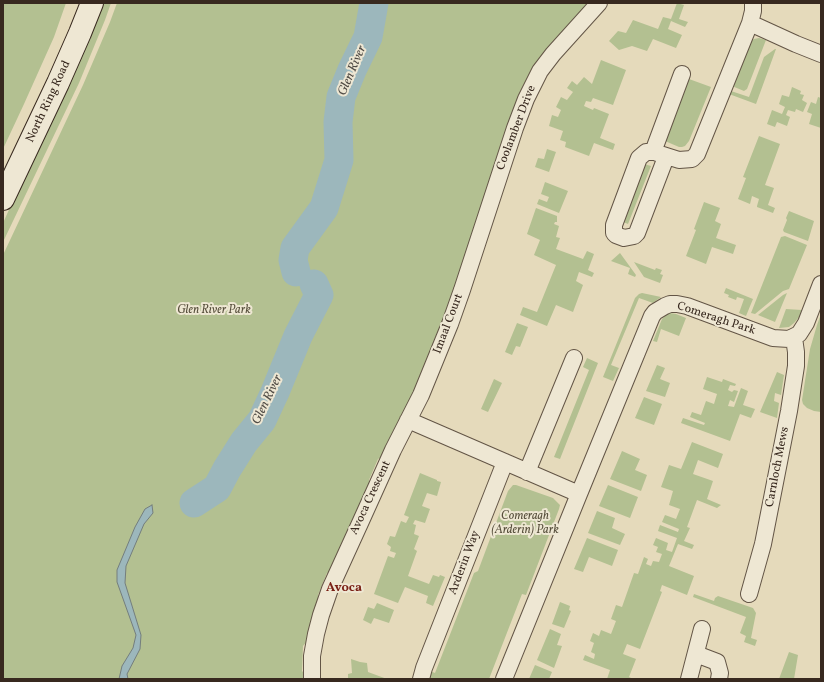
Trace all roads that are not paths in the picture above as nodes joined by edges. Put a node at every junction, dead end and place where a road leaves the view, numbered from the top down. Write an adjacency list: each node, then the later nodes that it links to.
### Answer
1 (92, 3): 8 (main road, North Ring Road)
2 (599, 3): 9 (street, Coolamber Drive)
3 (753, 3): 4 (street)
4 (750, 23): 5 (street); 7 (street)
5 (821, 54)
6 (682, 74): 7 (street)
7 (660, 154): 7 (street)
8 (3, 199)
9 (484, 225): 13 (street, Imaal Court)
10 (821, 284): 11 (street)
11 (794, 338): 16 (street, Comeragh Park); 17 (street, Carnloch Mews)
12 (574, 358): 15 (street)
13 (408, 420): 14 (street); 20 (street, Avoca Crescent)
14 (505, 462): 15 (street); 21 (street, Arderin Way)
15 (527, 472): 16 (street)
16 (579, 494): 22 (street)
17 (749, 594)
18 (702, 629): 19 (street)
19 (696, 654): 23 (street); 24 (street)
20 (312, 679)
21 (421, 679)
22 (504, 679)
23 (689, 679)
24 (719, 679)

